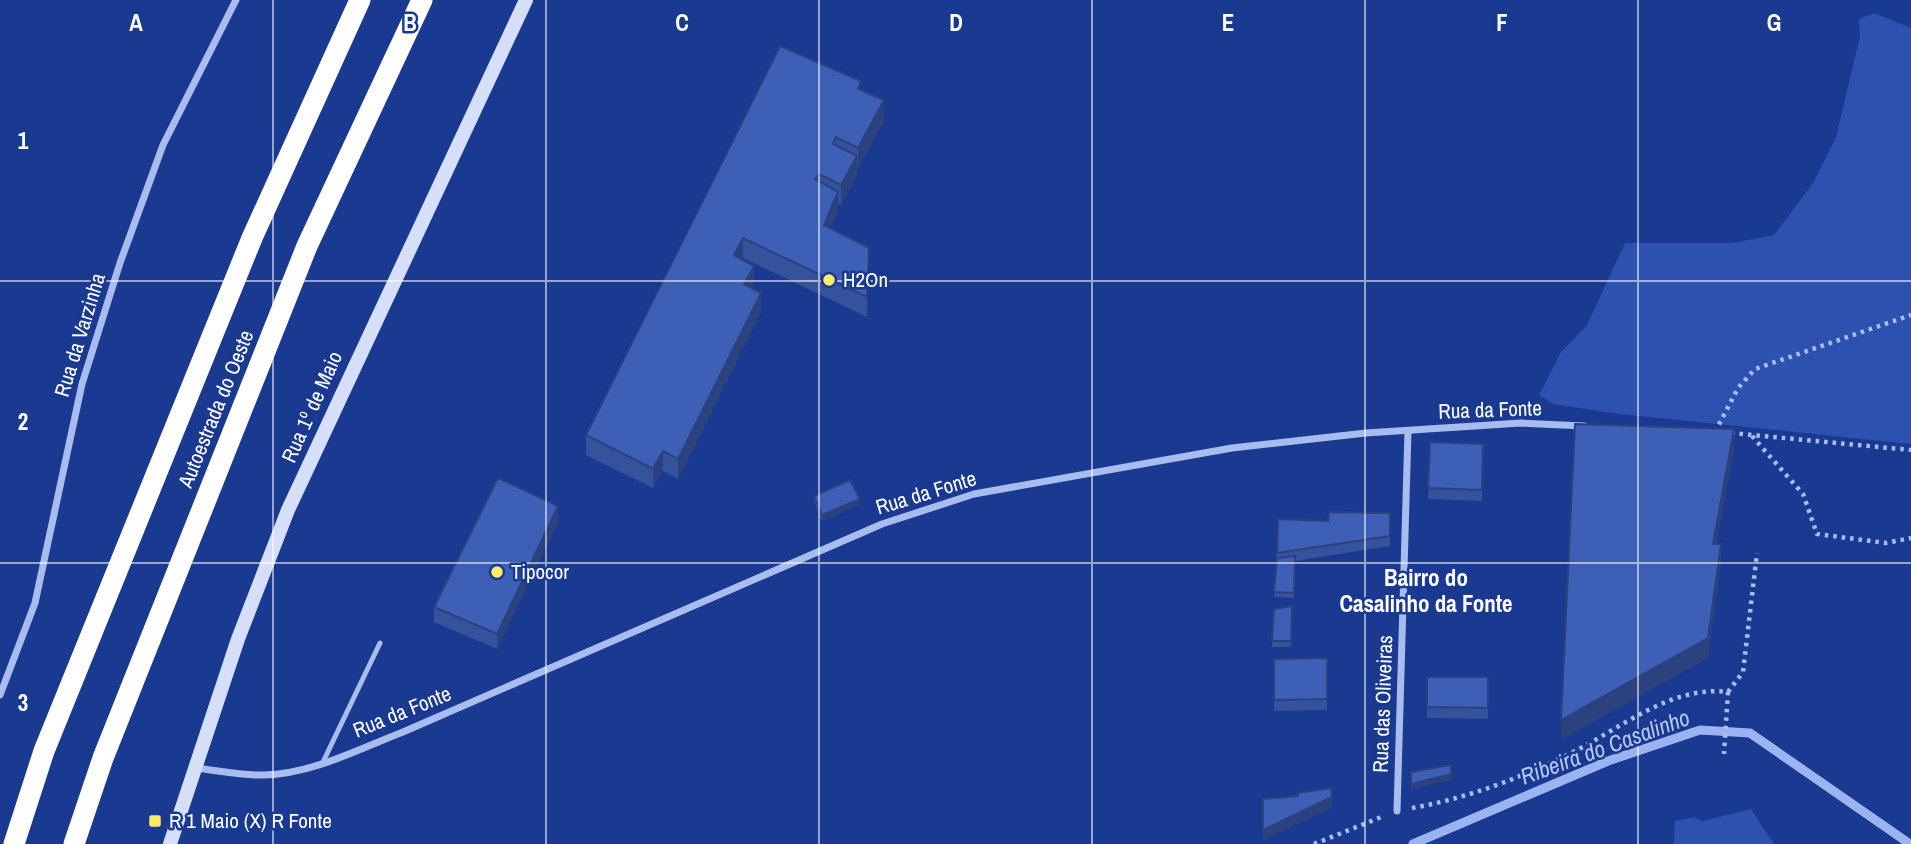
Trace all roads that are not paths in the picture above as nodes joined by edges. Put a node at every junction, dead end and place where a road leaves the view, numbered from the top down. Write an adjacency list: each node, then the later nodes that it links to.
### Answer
1 (236, 0): 8 (street, Rua da Varzinha)
2 (360, 0): 12 (highway, Autoestrada do Oeste)
3 (422, 0): 13 (highway, Autoestrada do Oeste)
4 (526, 0): 10 (street, Rua 1º de Maio)
5 (1590, 426): 6 (street, Rua da Fonte)
6 (1408, 431): 9 (street, Rua da Fonte); 11 (street, Rua das Oliveiras)
7 (380, 643): 9 (lane)
8 (0, 695)
9 (323, 762): 10 (street, Rua da Fonte)
10 (194, 768): 14 (street, Rua 1º de Maio)
11 (1397, 811)
12 (14, 844)
13 (74, 844)
14 (170, 844)

